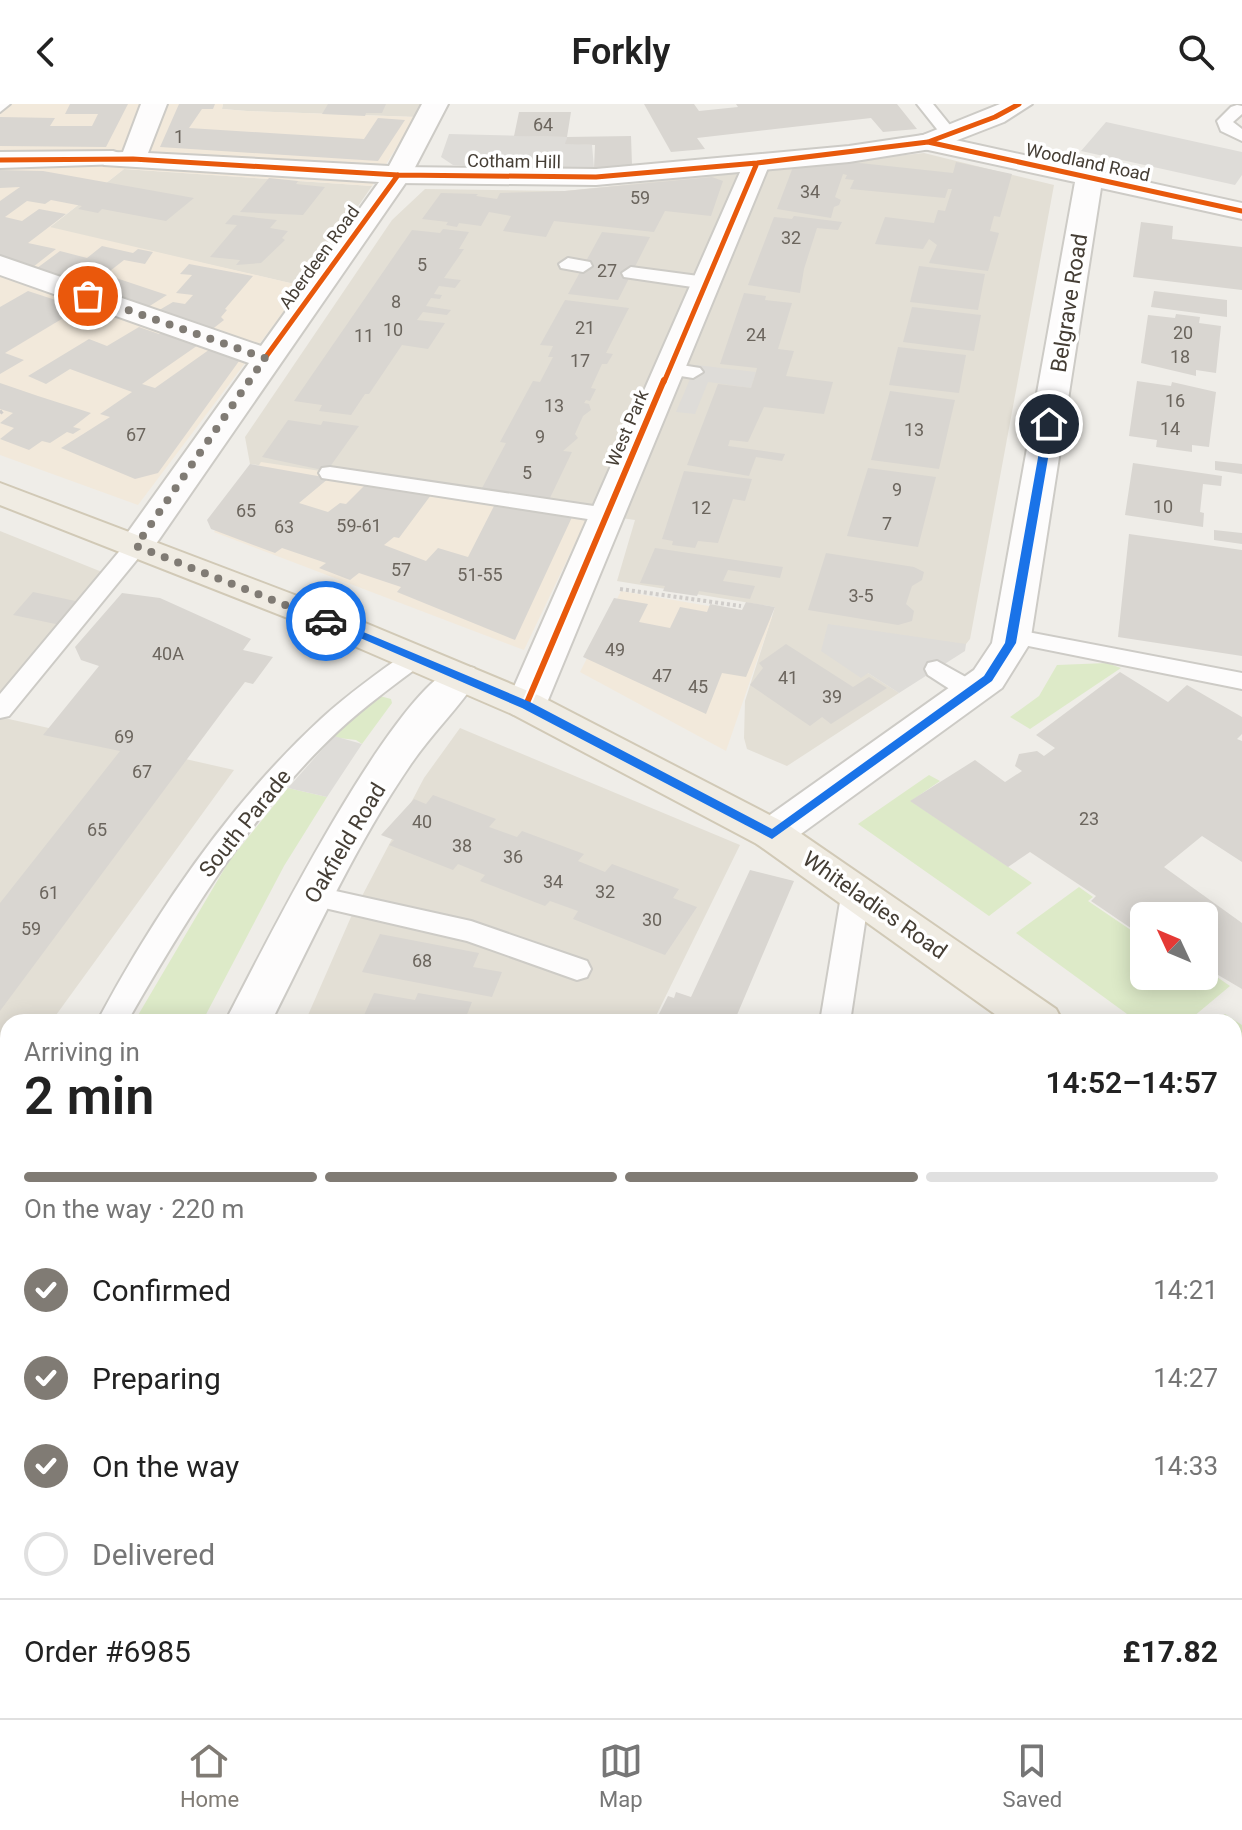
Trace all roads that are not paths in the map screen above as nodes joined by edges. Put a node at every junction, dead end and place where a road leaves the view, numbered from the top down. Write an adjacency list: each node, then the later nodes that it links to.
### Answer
1 (154, 104): 8 (street)
2 (435, 104): 11 (street, Aberdeen Road)
3 (925, 104): 7 (lane)
4 (1019, 104): 7 (street, Cotham Hill)
5 (1235, 108): 6 (lane)
6 (1242, 136)
7 (939, 138): 10 (street, Cotham Hill); 12 (street, Woodland Road)
8 (123, 159): 9 (street, Cotham Hill); 11 (street, Cotham Hill)
9 (0, 160)
10 (757, 163): 11 (street, Cotham Hill); 16 (street, West Park)
11 (398, 175): 17 (street, Aberdeen Road)
12 (1089, 179): 13 (street, Woodland Road); 22 (street, Belgrave Road)
13 (1242, 211)
14 (0, 265): 17 (street)
15 (631, 273): 16 (lane)
16 (706, 283): 20 (street, West Park)
17 (265, 358): 21 (street, Aberdeen Road)
18 (330, 473): 20 (lane)
19 (0, 493): 21 (main road, Whiteladies Road)
20 (607, 515): 28 (street, West Park)
21 (136, 546): 23 (main road, Whiteladies Road); 29 (lane)
22 (1012, 636): 26 (lane); 27 (street, Belgrave Road)
23 (416, 657): 25 (main road, Whiteladies Road); 34 (lane, South Parade)
24 (937, 669): 27 (lane)
25 (460, 677): 28 (main road, Whiteladies Road); 32 (street, Oakfield Road)
26 (1242, 681)
27 (971, 691): 30 (street, Belgrave Road)
28 (526, 705): 30 (main road, Whiteladies Road)
29 (0, 710)
30 (772, 834): 31 (main road, Whiteladies Road)
31 (856, 890): 36 (lane); 37 (main road, Whiteladies Road)
32 (313, 896): 33 (lane); 35 (street, Oakfield Road)
33 (577, 969)
34 (117, 1014)
35 (252, 1014)
36 (836, 1014)
37 (1029, 1014)

